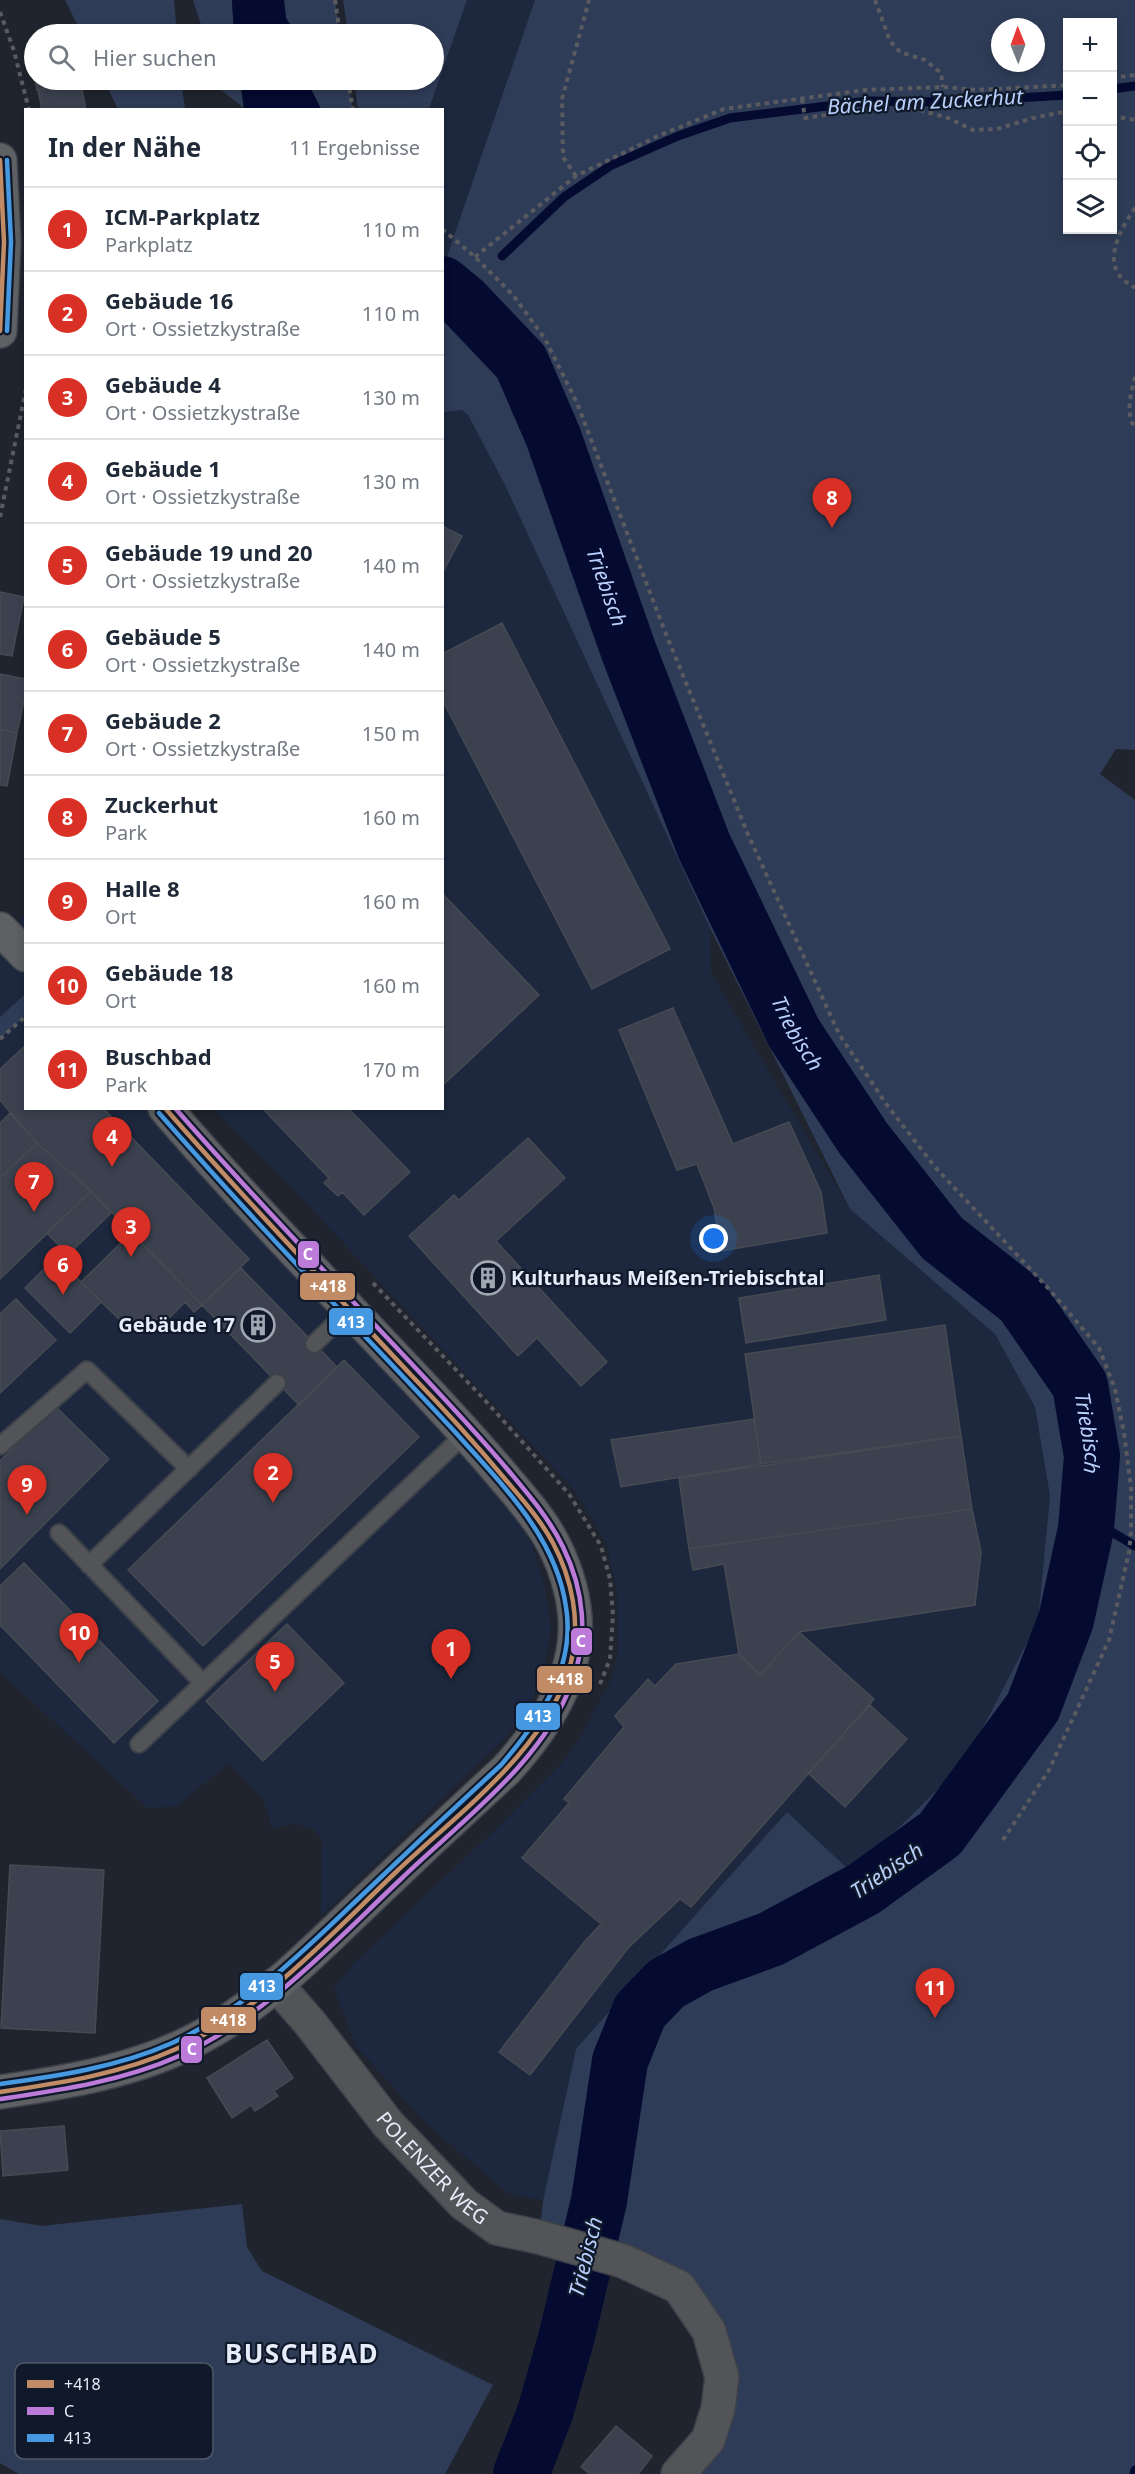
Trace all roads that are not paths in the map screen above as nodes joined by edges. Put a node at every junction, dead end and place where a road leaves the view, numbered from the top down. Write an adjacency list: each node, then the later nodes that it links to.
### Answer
1 (0, 160): 2 (main road)
2 (0, 331)
3 (0, 929): 4 (main road)
4 (24, 953)
5 (167, 1110): 6 (main road)
6 (350, 1309): 7 (lane); 9 (main road)
7 (315, 1344)
8 (277, 1383): 11 (lane)
9 (466, 1432): 14 (lane); 16 (main road)
10 (0, 1446): 11 (lane)
11 (189, 1469): 13 (lane)
12 (58, 1533): 13 (lane)
13 (89, 1565): 14 (lane)
14 (203, 1683): 15 (lane)
15 (139, 1744)
16 (276, 1984): 17 (main road); 18 (street, POLENZER WEG)
17 (0, 2092)
18 (678, 2474)

